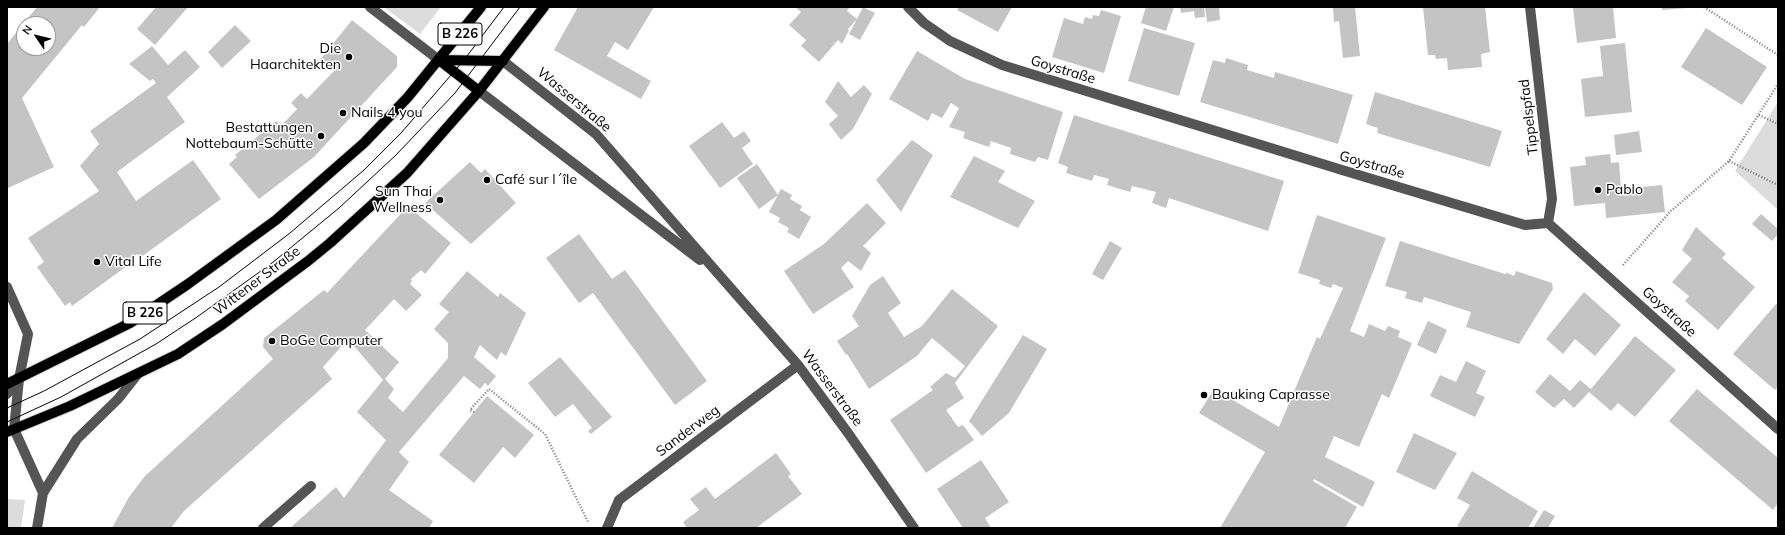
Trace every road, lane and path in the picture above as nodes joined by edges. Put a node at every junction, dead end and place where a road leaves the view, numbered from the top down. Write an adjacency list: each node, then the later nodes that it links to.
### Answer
1 (370, 7): 8 (street)
2 (481, 7): 8 (main road, B 226)
3 (544, 7): 9 (main road, Wittener Straße)
4 (908, 7): 16 (street, Goystraße)
5 (1530, 7): 16 (street, Tippelspfad)
6 (1704, 7): 7 (path)
7 (1778, 55)
8 (439, 60): 9 (main road); 11 (main road); 22 (main road, B 226)
9 (503, 60): 11 (main road, Wittener Straße); 17 (street, Wasserstraße)
10 (1778, 84): 12 (path)
11 (479, 91): 17 (street, Wasserstraße); 21 (main road, Wittener Straße)
12 (1759, 114): 13 (path); 14 (path)
13 (1778, 124)
14 (1729, 161): 15 (path); 18 (path)
15 (1778, 185)
16 (1548, 223): 18 (street, Goystraße)
17 (718, 274): 20 (street, Wasserstraße)
18 (1611, 279): 26 (street, Goystraße)
19 (7, 287): 22 (street)
20 (798, 365): 33 (street, Sanderweg); 34 (street, Wasserstraße)
21 (137, 375): 27 (main road, Wittener Straße); 29 (street)
22 (19, 379): 23 (main road, B 226); 24 (street); 27 (street)
23 (7, 384)
24 (7, 394)
25 (474, 412): 32 (path)
26 (1778, 429)
27 (10, 430): 29 (street)
28 (311, 486): 31 (street)
29 (42, 493): 30 (street)
30 (37, 528)
31 (263, 528)
32 (591, 528)
33 (607, 528)
34 (914, 528)

